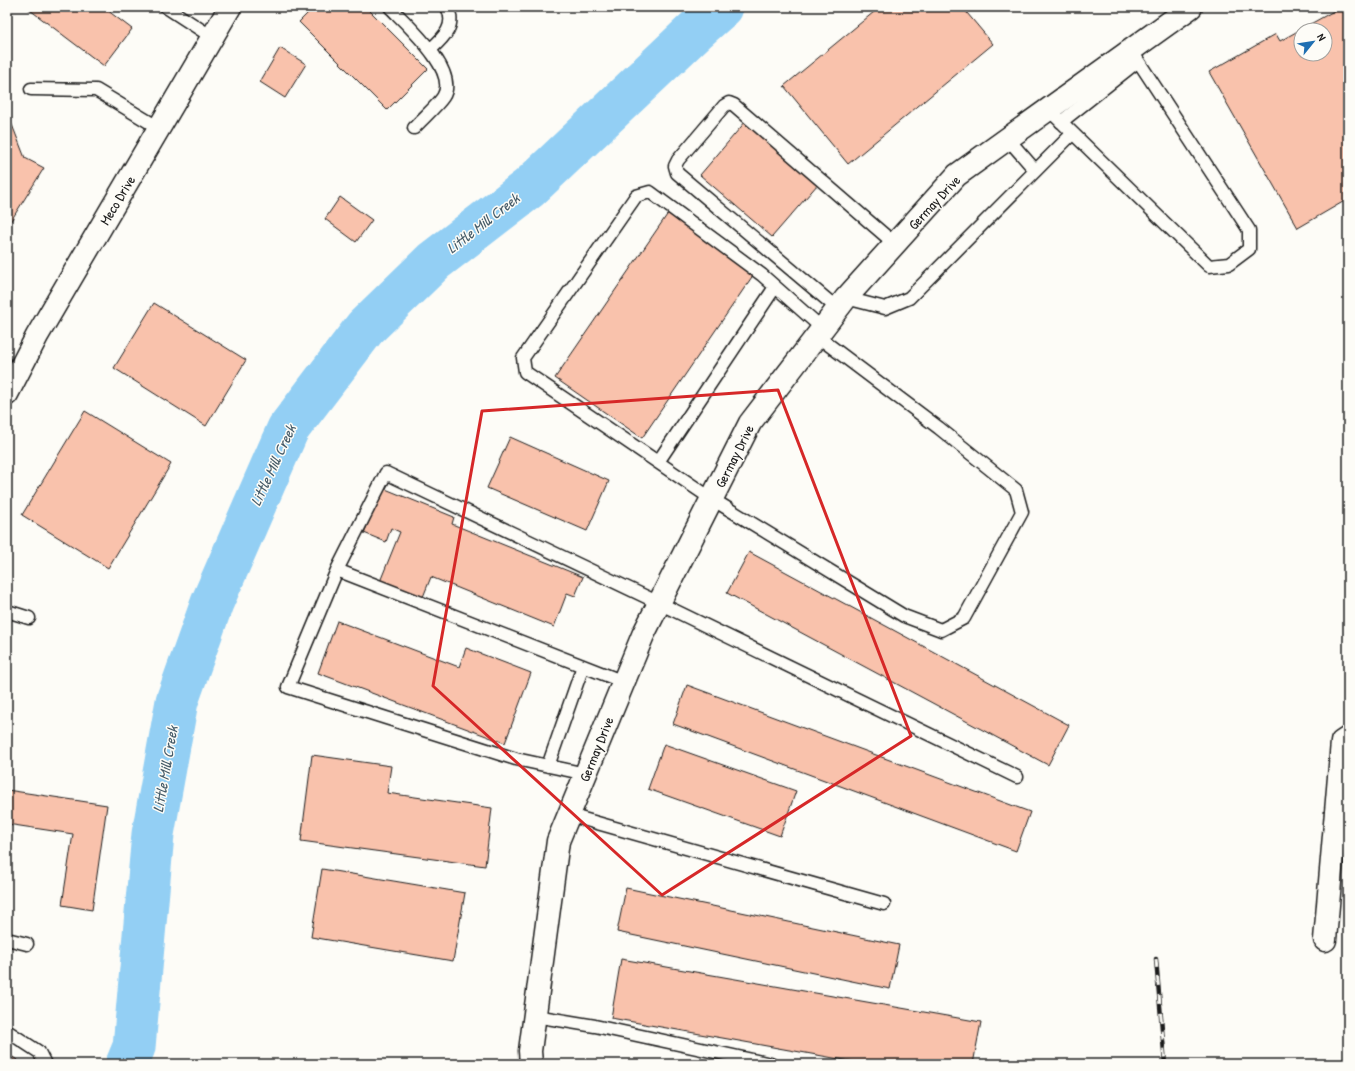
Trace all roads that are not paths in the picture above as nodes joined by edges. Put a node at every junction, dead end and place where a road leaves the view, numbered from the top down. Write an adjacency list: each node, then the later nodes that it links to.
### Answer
1 (166, 7): 6 (lane)
2 (230, 7): 6 (street, Meco Drive)
3 (390, 7): 7 (lane)
4 (447, 7): 7 (lane)
5 (1191, 7): 8 (street, Germay Drive)
6 (212, 37): 11 (street, Meco Drive)
7 (430, 50): 12 (lane)
8 (1134, 56): 10 (street, Germay Drive); 13 (lane)
9 (31, 89): 11 (lane)
10 (1055, 116): 13 (lane); 14 (street, Germay Drive)
11 (159, 128): 20 (street, Meco Drive)
12 (414, 128)
13 (1072, 134): 15 (lane)
14 (1008, 139): 15 (lane); 16 (street, Germay Drive)
15 (1035, 170): 18 (lane)
16 (895, 244): 18 (street, Germay Drive); 18 (lane)
17 (775, 287): 19 (lane); 21 (lane); 21 (lane)
18 (842, 304): 19 (street, Germay Drive)
19 (820, 332): 22 (street, Germay Drive); 22 (lane)
20 (7, 394)
21 (658, 462): 22 (lane)
22 (712, 499): 24 (street, Germay Drive)
23 (337, 570): 24 (lane); 27 (lane); 30 (lane)
24 (659, 603): 28 (street, Germay Drive); 32 (lane)
25 (7, 611): 26 (lane)
26 (29, 618)
27 (582, 666): 28 (lane); 30 (lane)
28 (624, 682): 31 (street, Germay Drive)
29 (1348, 738): 36 (street)
30 (548, 766): 31 (lane)
31 (586, 774): 33 (street, Germay Drive)
32 (1017, 777)
33 (569, 815): 34 (lane); 38 (street, Germay Drive)
34 (884, 904)
35 (7, 939): 37 (lane)
36 (1326, 940)
37 (27, 944)
38 (535, 1016): 41 (street, Germay Drive); 42 (lane)
39 (7, 1031): 40 (lane)
40 (45, 1064)
41 (531, 1064)
42 (771, 1064)

